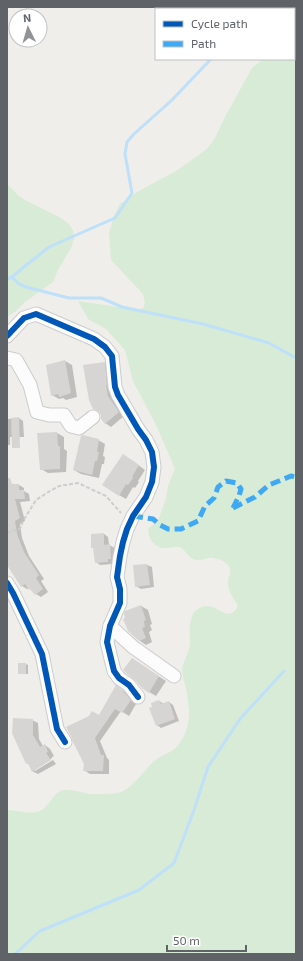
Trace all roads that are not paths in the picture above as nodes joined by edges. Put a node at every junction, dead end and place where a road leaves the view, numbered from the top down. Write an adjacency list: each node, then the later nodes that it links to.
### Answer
1 (7, 336): 5 (street)
2 (7, 358): 3 (street)
3 (93, 417)
4 (7, 583): 8 (street)
5 (110, 626): 6 (street); 7 (street)
6 (174, 676)
7 (138, 698)
8 (65, 742)

